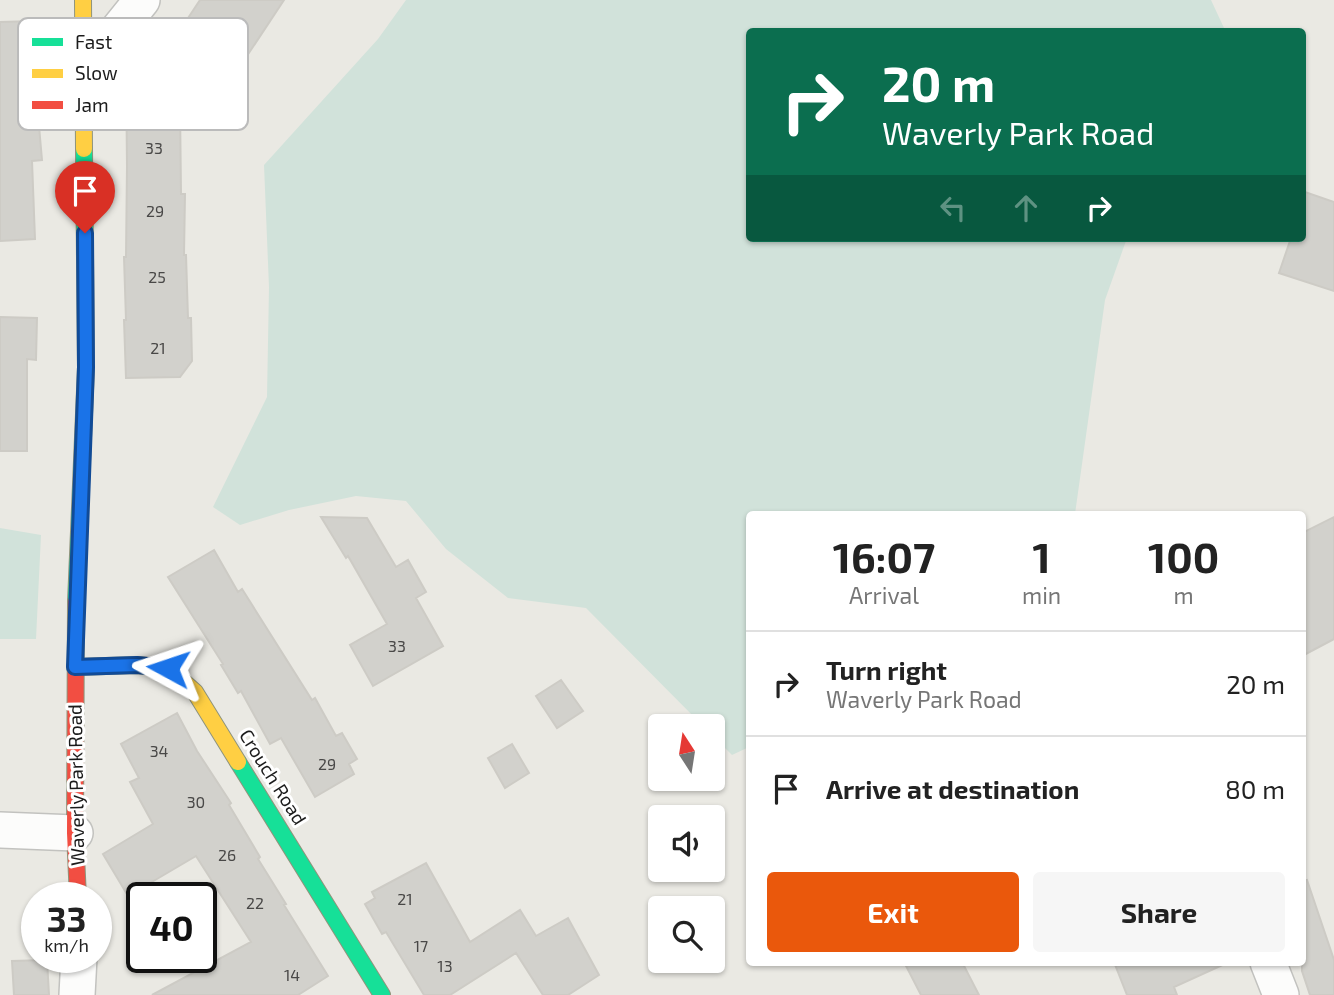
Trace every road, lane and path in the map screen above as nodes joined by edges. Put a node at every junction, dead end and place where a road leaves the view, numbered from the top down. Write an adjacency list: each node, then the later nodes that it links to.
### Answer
1 (83, 0): 3 (street, Waverly Park Road)
2 (142, 0): 4 (street)
3 (83, 18)
4 (128, 18)
5 (84, 130): 6 (street, Waverly Park Road)
6 (75, 667): 8 (street, Waverly Park Road); 13 (street, Crouch Road)
7 (0, 830): 8 (street)
8 (75, 834): 9 (street, Waverly Park Road)
9 (77, 882)
10 (1270, 966): 14 (street)
11 (78, 973): 12 (street)
12 (77, 995)
13 (382, 995)
14 (1281, 995)

